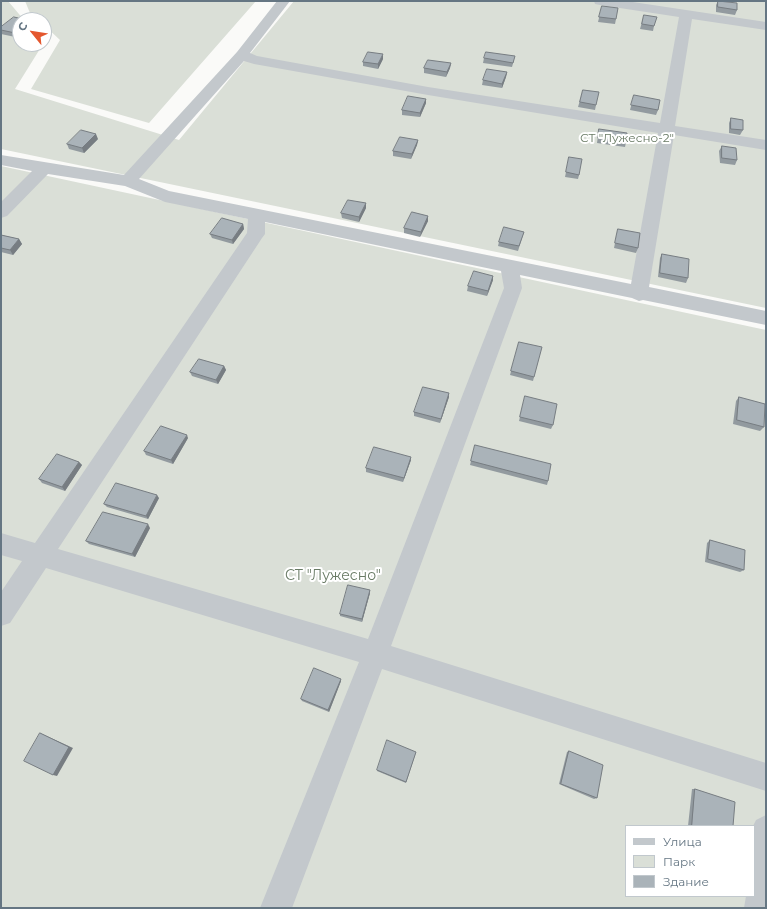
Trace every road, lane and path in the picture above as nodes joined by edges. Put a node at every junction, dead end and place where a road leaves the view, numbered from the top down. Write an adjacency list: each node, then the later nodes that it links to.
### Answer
1 (284, 1): 5 (lane)
2 (600, 1): 3 (lane)
3 (686, 15): 4 (lane); 6 (lane)
4 (766, 26)
5 (242, 55): 6 (lane); 10 (lane)
6 (667, 128): 7 (lane); 14 (lane)
7 (766, 145)
8 (1, 160): 9 (lane)
9 (44, 168): 10 (lane); 11 (lane)
10 (128, 180): 12 (lane)
11 (1, 212)
12 (257, 215): 13 (lane); 17 (lane)
13 (510, 267): 14 (lane); 19 (lane)
14 (639, 294): 15 (lane)
15 (766, 318)
16 (1, 544): 17 (lane)
17 (41, 556): 18 (lane); 19 (lane)
18 (1, 614)
19 (375, 654): 20 (lane); 22 (lane)
20 (766, 777)
21 (766, 830): 23 (lane)
22 (276, 908)
23 (760, 908)

